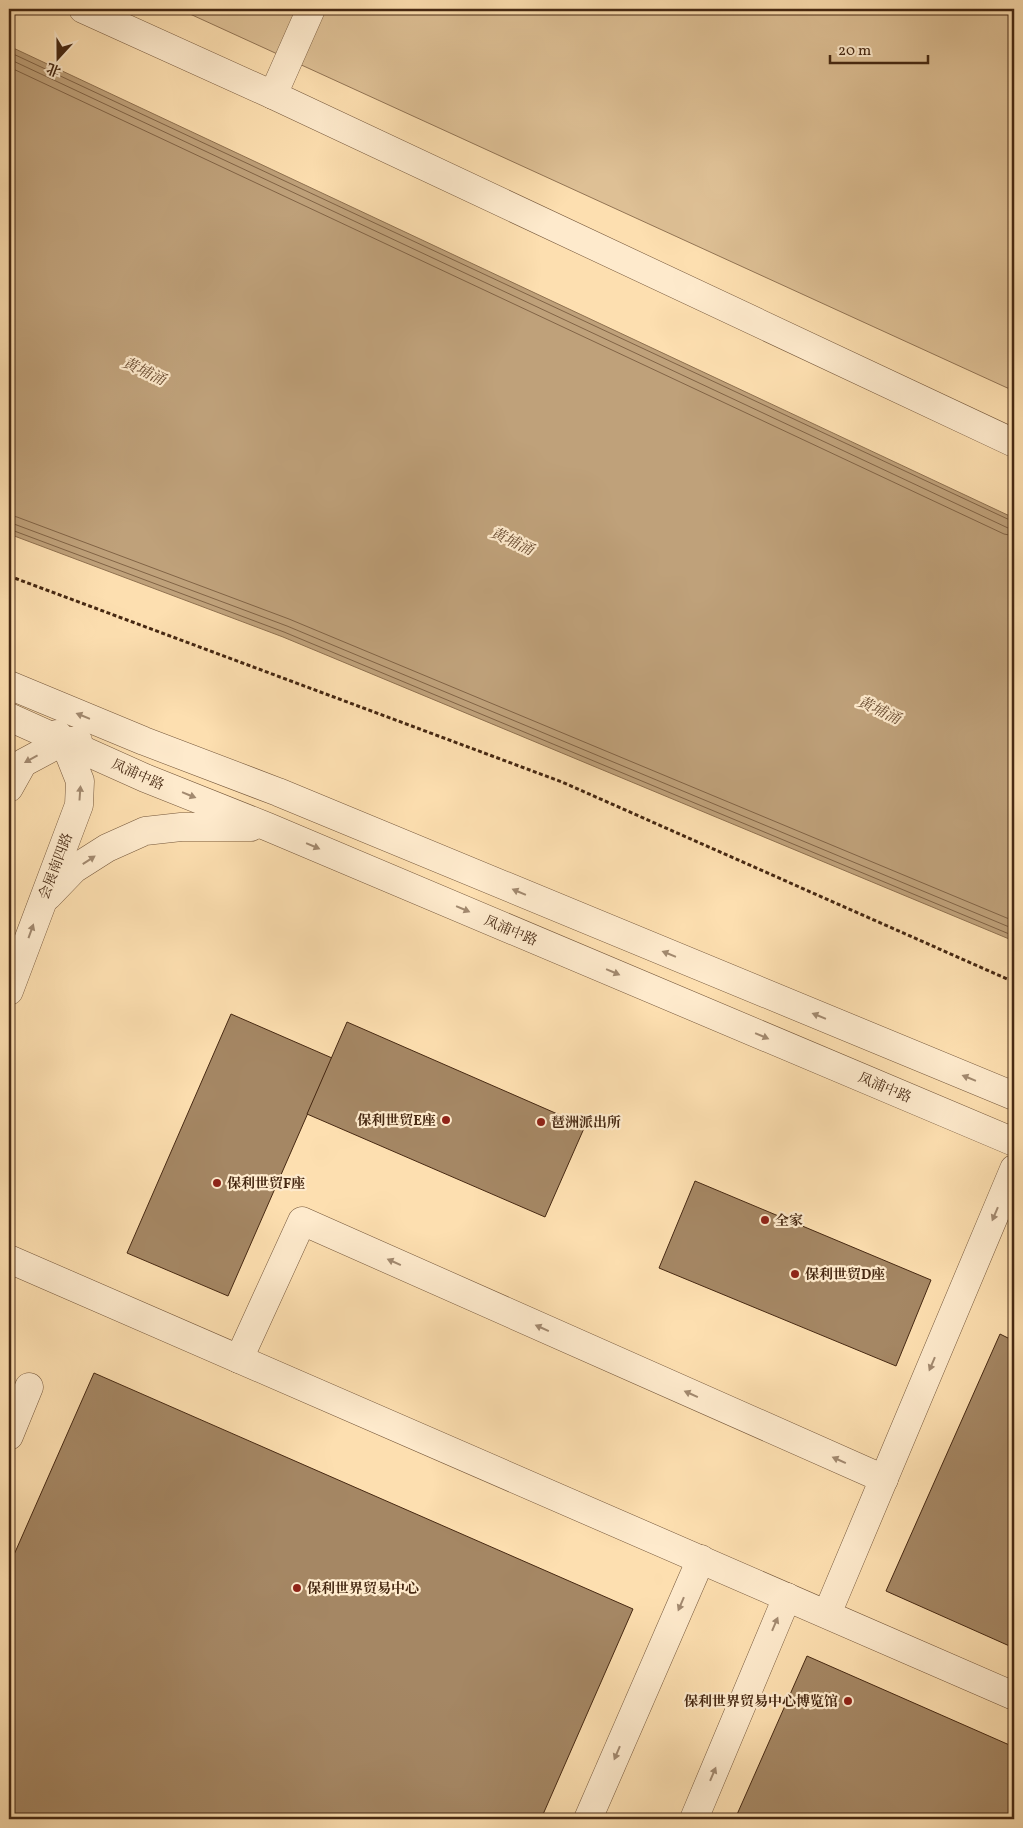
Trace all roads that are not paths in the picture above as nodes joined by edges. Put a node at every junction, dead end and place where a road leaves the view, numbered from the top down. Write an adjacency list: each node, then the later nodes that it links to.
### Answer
1 (83, 9): 3 (street)
2 (311, 9): 3 (street)
3 (273, 96): 4 (street)
4 (1014, 443)
5 (9, 685): 7 (street, 会展南四路); 8 (street, one-way to 5)
6 (9, 717): 7 (street, 凤浦中路)
7 (64, 741): 8 (street); 9 (street, one-way to 9); 10 (street, 凤浦中路, one-way to 10); 11 (street, 会展南四路, one-way to 7)
8 (144, 741): 13 (street, one-way to 8)
9 (9, 788)
10 (268, 827): 11 (street, one-way to 10); 14 (street, 凤浦中路, one-way to 14)
11 (41, 905): 12 (street, 会展南四路, one-way to 11)
12 (9, 991)
13 (1014, 1096)
14 (1014, 1142)
15 (1014, 1169): 20 (street, one-way to 20)
16 (9, 1259): 17 (street)
17 (240, 1359): 20 (street, one-way to 17); 21 (street)
18 (29, 1387): 19 (street)
19 (9, 1436)
20 (884, 1479): 23 (street)
21 (701, 1559): 22 (street); 25 (street, one-way to 25)
22 (787, 1597): 23 (street); 26 (street, one-way to 22)
23 (827, 1614): 24 (street)
24 (1014, 1696)
25 (588, 1819)
26 (694, 1819)

